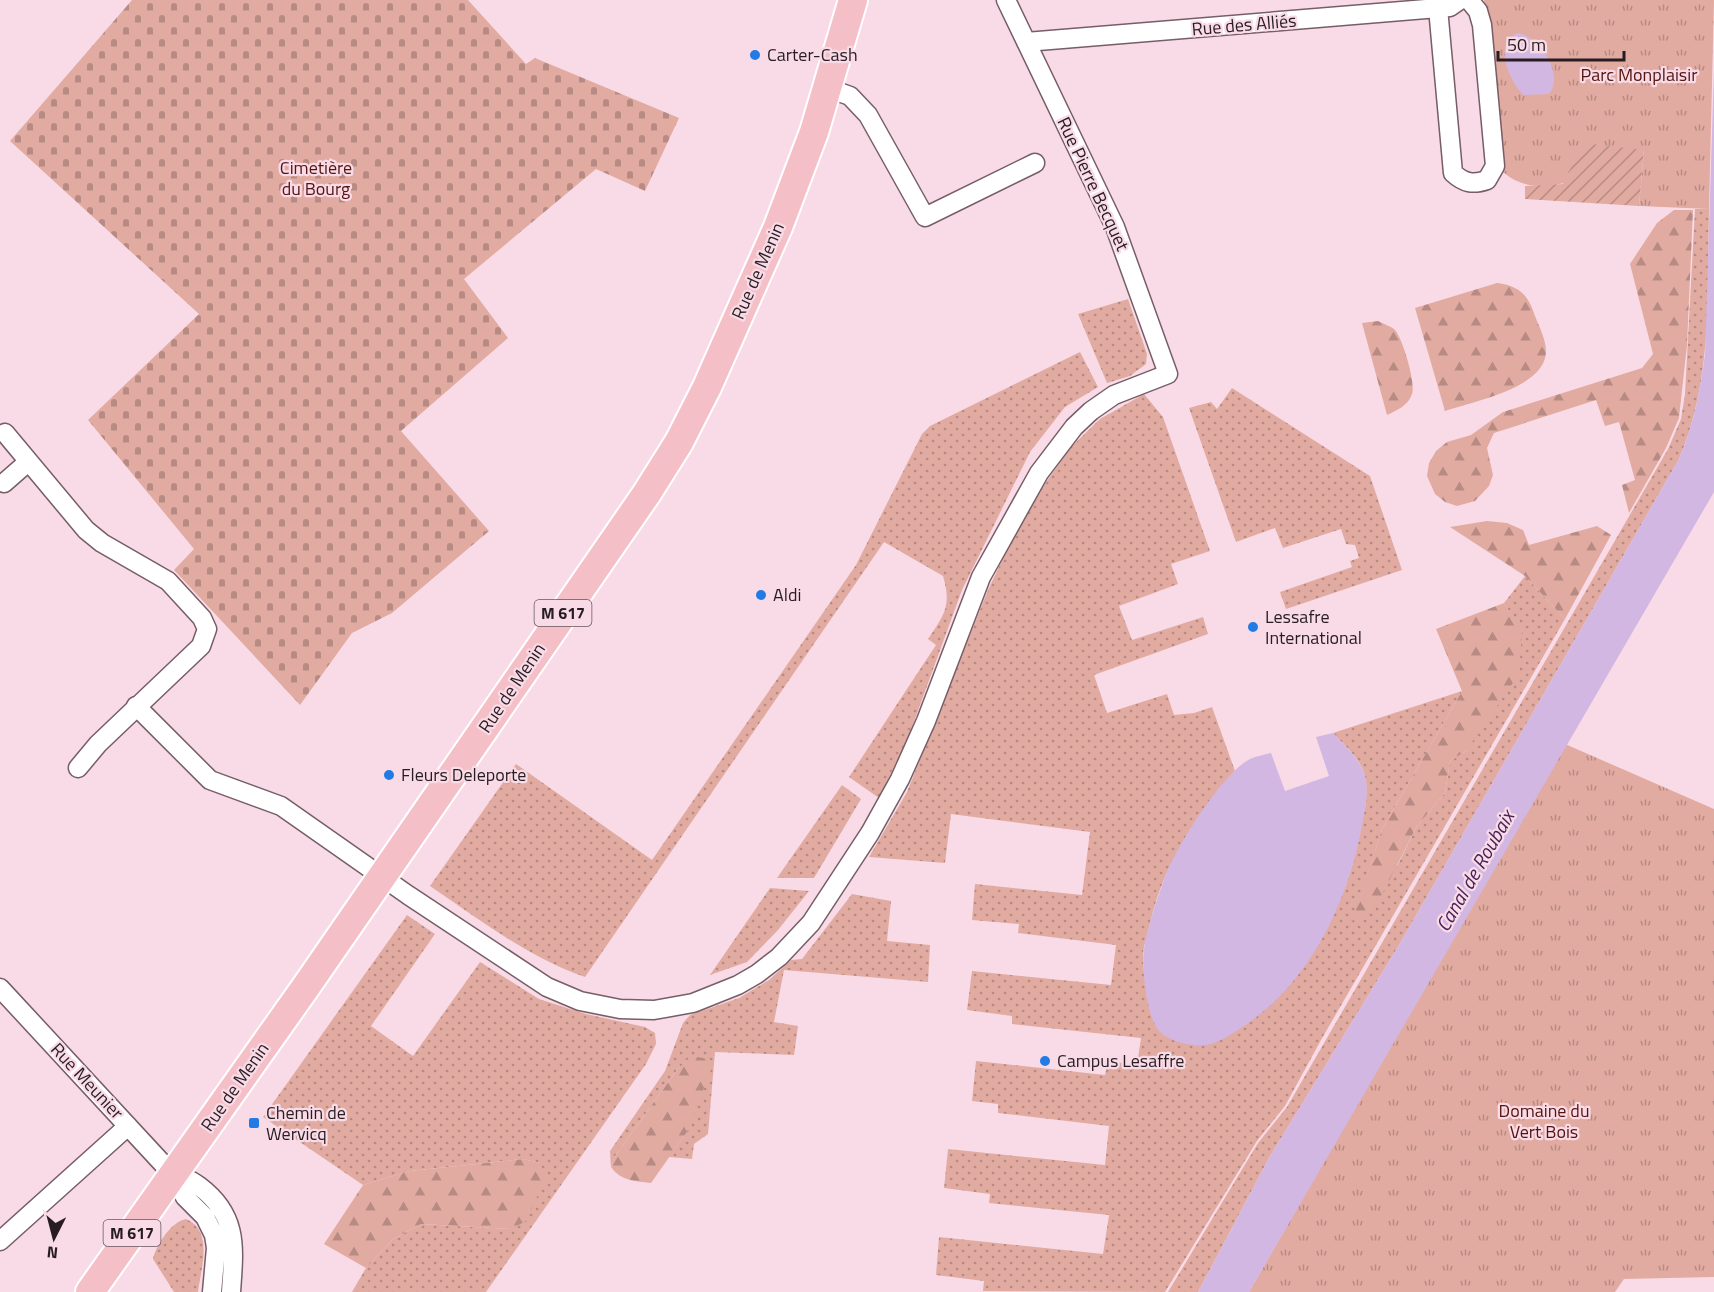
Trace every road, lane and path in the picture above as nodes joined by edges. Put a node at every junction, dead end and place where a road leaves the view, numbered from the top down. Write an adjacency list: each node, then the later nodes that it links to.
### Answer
1 (852, 0): 8 (main road, Rue de Menin / M 617)
2 (867, 0): 8 (main road, Rue de Menin / M 617)
3 (1005, 0): 7 (street, Rue Pierre Becquet)
4 (1460, 0): 6 (street, Rue des Alliés)
5 (1469, 0): 6 (street)
6 (1438, 8): 7 (street, Rue des Alliés)
7 (1026, 42): 15 (street, Rue Pierre Becquet)
8 (835, 90): 9 (street); 15 (main road, Rue de Menin / M 617)
9 (1035, 163)
10 (5, 433): 11 (street)
11 (28, 462): 12 (street); 13 (street)
12 (4, 483)
13 (136, 706): 14 (street); 15 (street)
14 (78, 768)
15 (388, 881): 18 (main road, Rue de Menin / M 617)
16 (0, 988): 17 (street, Rue Meunier)
17 (128, 1126): 18 (street, Rue Meunier); 19 (street)
18 (181, 1182): 20 (main road, Rue de Menin / M 617); 21 (main road, Rue de Menin / M 617); 22 (street); 23 (street)
19 (0, 1241)
20 (90, 1292)
21 (108, 1292)
22 (212, 1292)
23 (231, 1292)

